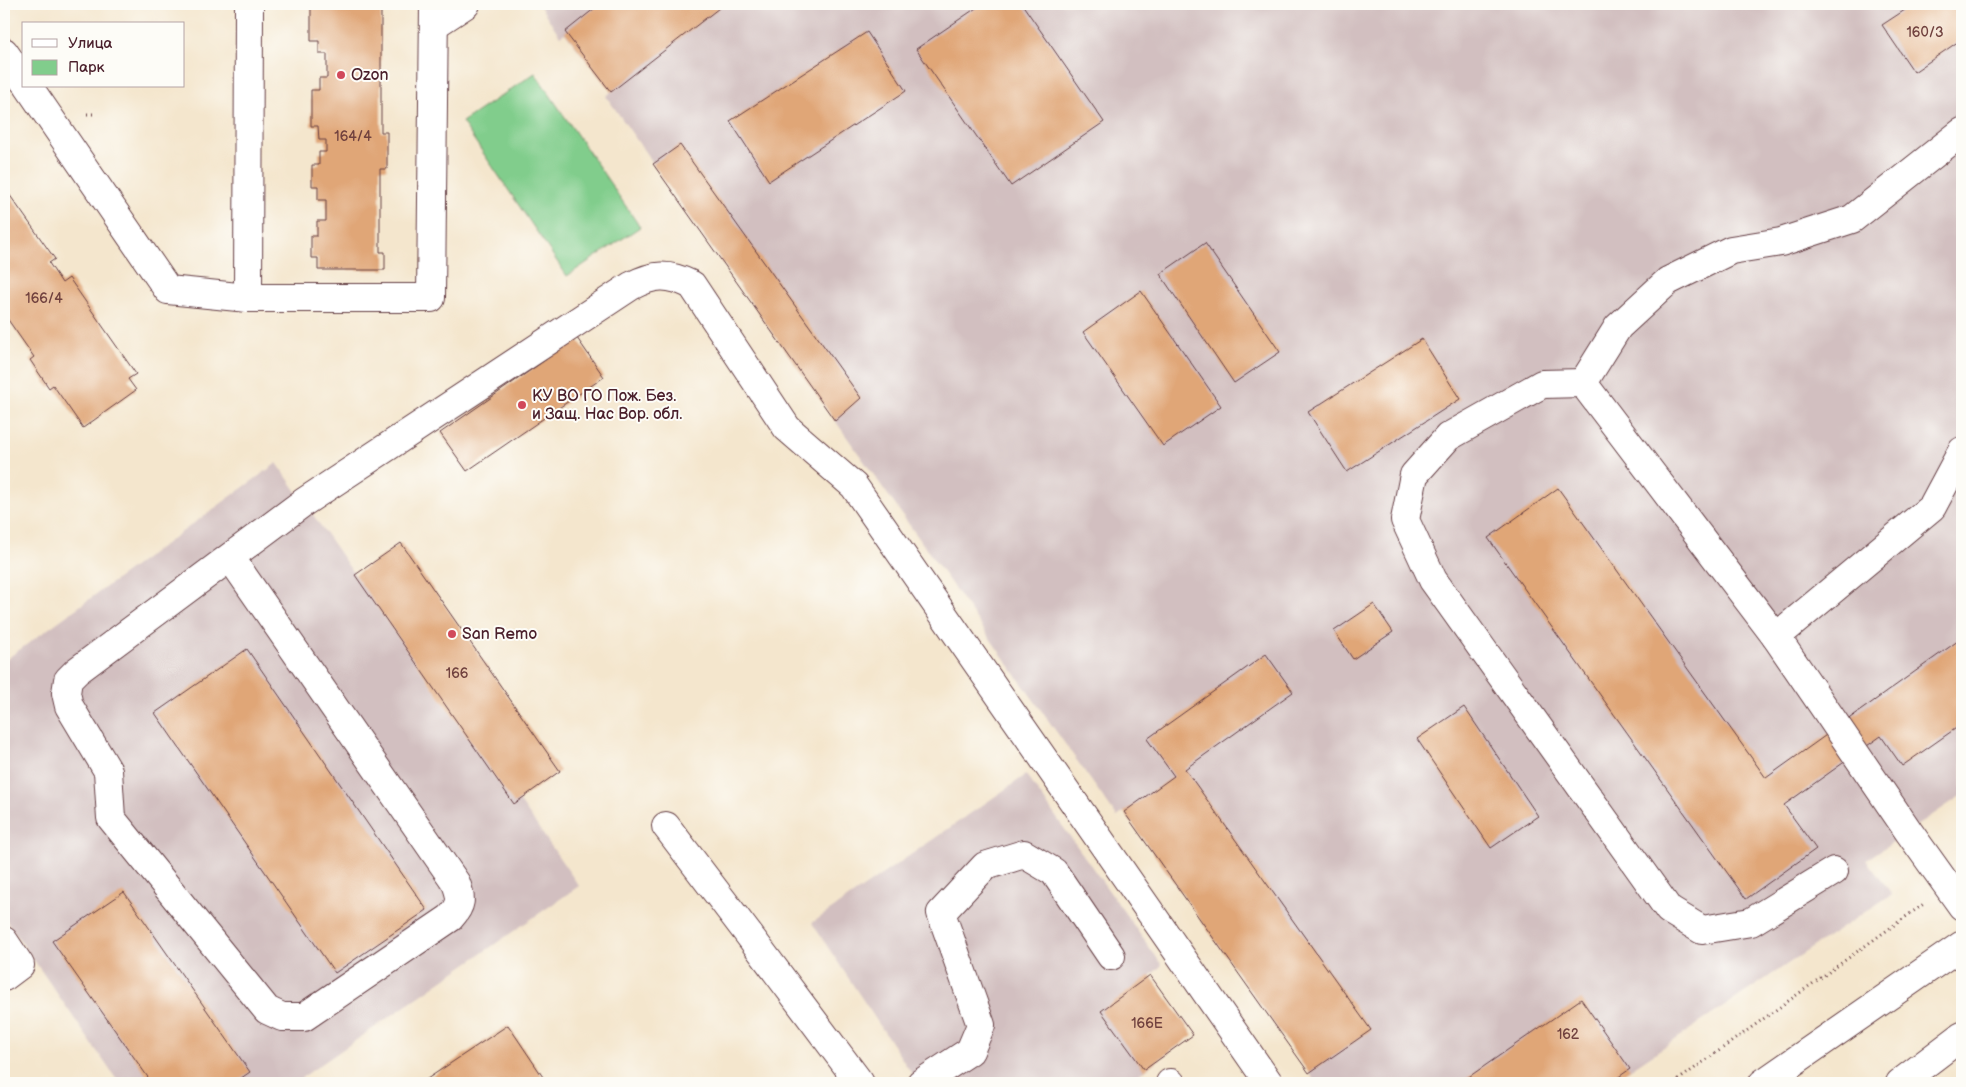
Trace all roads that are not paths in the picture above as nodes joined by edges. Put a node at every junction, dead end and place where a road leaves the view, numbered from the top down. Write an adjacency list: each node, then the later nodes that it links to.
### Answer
1 (249, 4): 8 (street)
2 (466, 4): 3 (street)
3 (434, 14): 8 (street)
4 (4, 52): 5 (street)
5 (22, 78)
6 (29, 88): 8 (street)
7 (1962, 132): 9 (street)
8 (248, 298)
9 (1583, 383): 12 (street); 14 (street)
10 (1962, 451): 12 (street)
11 (230, 557): 11 (street); 23 (street)
12 (1776, 637): 15 (street)
13 (666, 826): 21 (street)
14 (1834, 871)
15 (1955, 896)
16 (4, 940): 19 (street)
17 (1962, 945): 24 (street)
18 (1112, 956): 22 (street)
19 (4, 977)
20 (1962, 1036): 25 (street)
21 (860, 1083)
22 (921, 1083)
23 (1269, 1083)
24 (1763, 1083)
25 (1900, 1083)

